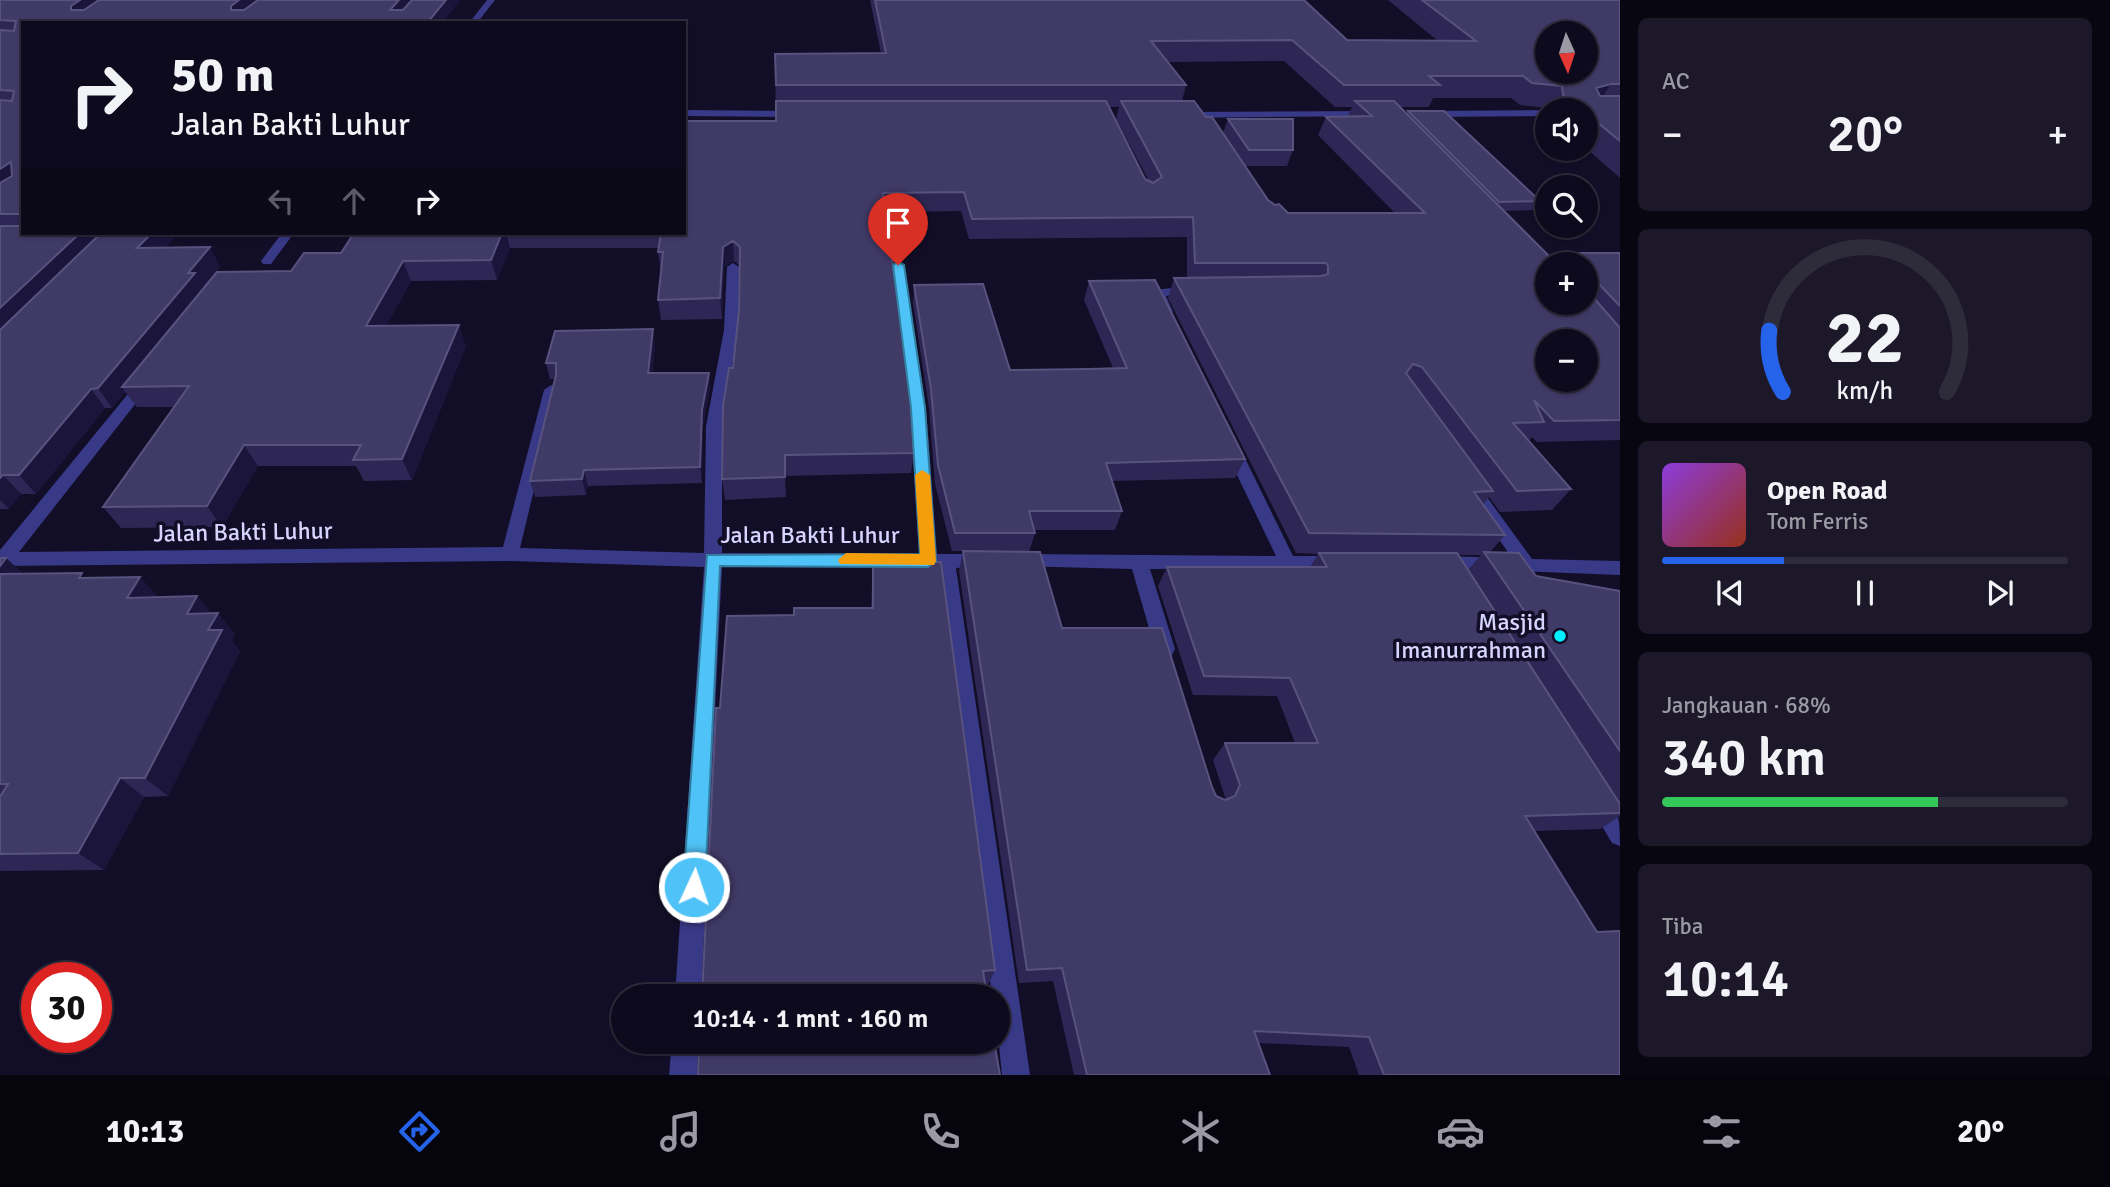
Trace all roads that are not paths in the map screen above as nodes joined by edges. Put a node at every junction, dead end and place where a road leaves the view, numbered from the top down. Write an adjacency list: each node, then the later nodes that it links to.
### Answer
1 (491, 0): 2 (street)
2 (475, 21)
3 (686, 113): 5 (street)
4 (1535, 113): 7 (street)
5 (806, 114)
6 (1391, 114): 9 (street)
7 (1412, 114)
8 (1174, 115): 9 (street)
9 (1201, 115): 10 (street)
10 (1209, 126)
11 (286, 235): 12 (street)
12 (267, 261)
13 (898, 265): 24 (street)
14 (733, 267): 23 (street)
15 (1207, 290): 16 (street)
16 (1175, 331)
17 (160, 364): 22 (street)
18 (551, 390): 21 (street)
19 (1223, 429): 26 (street)
20 (1457, 468): 30 (street)
21 (510, 554): 22 (street, Jalan Bakti Luhur); 23 (street, Jalan Bakti Luhur)
22 (1, 559)
23 (713, 560): 24 (street, Jalan Bakti Luhur); 36 (street)
24 (937, 560): 25 (street, Jalan Bakti Luhur); 39 (street)
25 (1139, 562): 26 (street, Jalan Bakti Luhur); 33 (street)
26 (1288, 563): 27 (street, Jalan Bakti Luhur)
27 (1354, 563)
28 (1421, 563): 29 (street)
29 (1447, 563): 30 (street); 32 (street)
30 (1527, 566): 31 (street)
31 (1620, 568)
32 (1462, 587)
33 (1172, 669)
34 (1590, 788): 35 (street)
35 (1620, 835)
36 (689, 984)
37 (684, 1054): 38 (street)
38 (683, 1075)
39 (1016, 1075)

